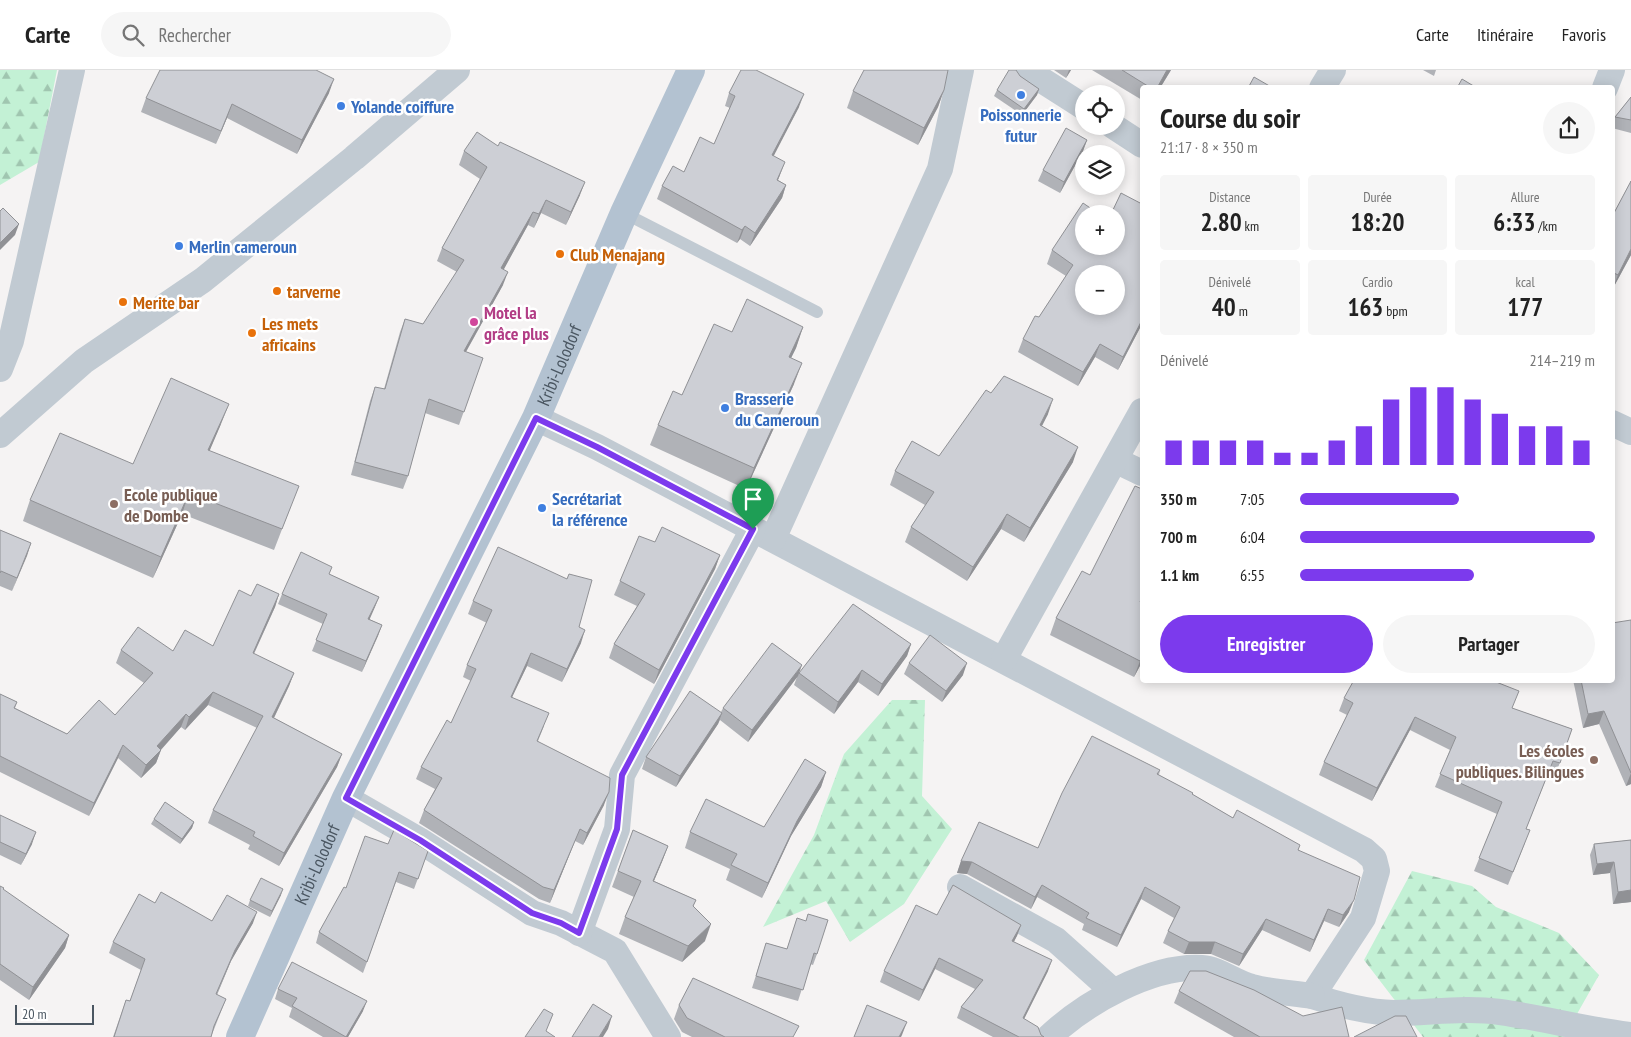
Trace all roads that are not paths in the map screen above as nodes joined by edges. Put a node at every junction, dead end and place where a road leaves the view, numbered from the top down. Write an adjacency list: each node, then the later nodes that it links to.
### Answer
1 (72, 70): 15 (street)
2 (457, 70): 20 (street)
3 (691, 70): 13 (main road, Kribi-Lolodorf)
4 (961, 70): 23 (street)
5 (1026, 70): 10 (street)
6 (1333, 70): 8 (street)
7 (1612, 70): 9 (street)
8 (1324, 85)
9 (1606, 85)
10 (1075, 101)
11 (1125, 134): 12 (street)
12 (1140, 145)
13 (624, 213): 14 (lane); 17 (main road, Kribi-Lolodorf)
14 (817, 312)
15 (0, 369)
16 (1140, 416): 21 (street)
17 (536, 418): 23 (street); 25 (main road, Kribi-Lolodorf)
18 (1615, 424): 19 (street)
19 (1631, 432)
20 (0, 435)
21 (1117, 461): 22 (street); 24 (street)
22 (1140, 472)
23 (763, 534): 24 (street); 27 (street)
24 (1004, 659): 29 (street)
25 (346, 798): 27 (street); 32 (main road, Kribi-Lolodorf)
26 (960, 887): 28 (street)
27 (579, 933): 33 (street)
28 (1113, 991): 29 (street); 30 (street)
29 (1312, 996): 31 (street)
30 (1065, 1032)
31 (1631, 1035)
32 (240, 1037)
33 (668, 1037)

